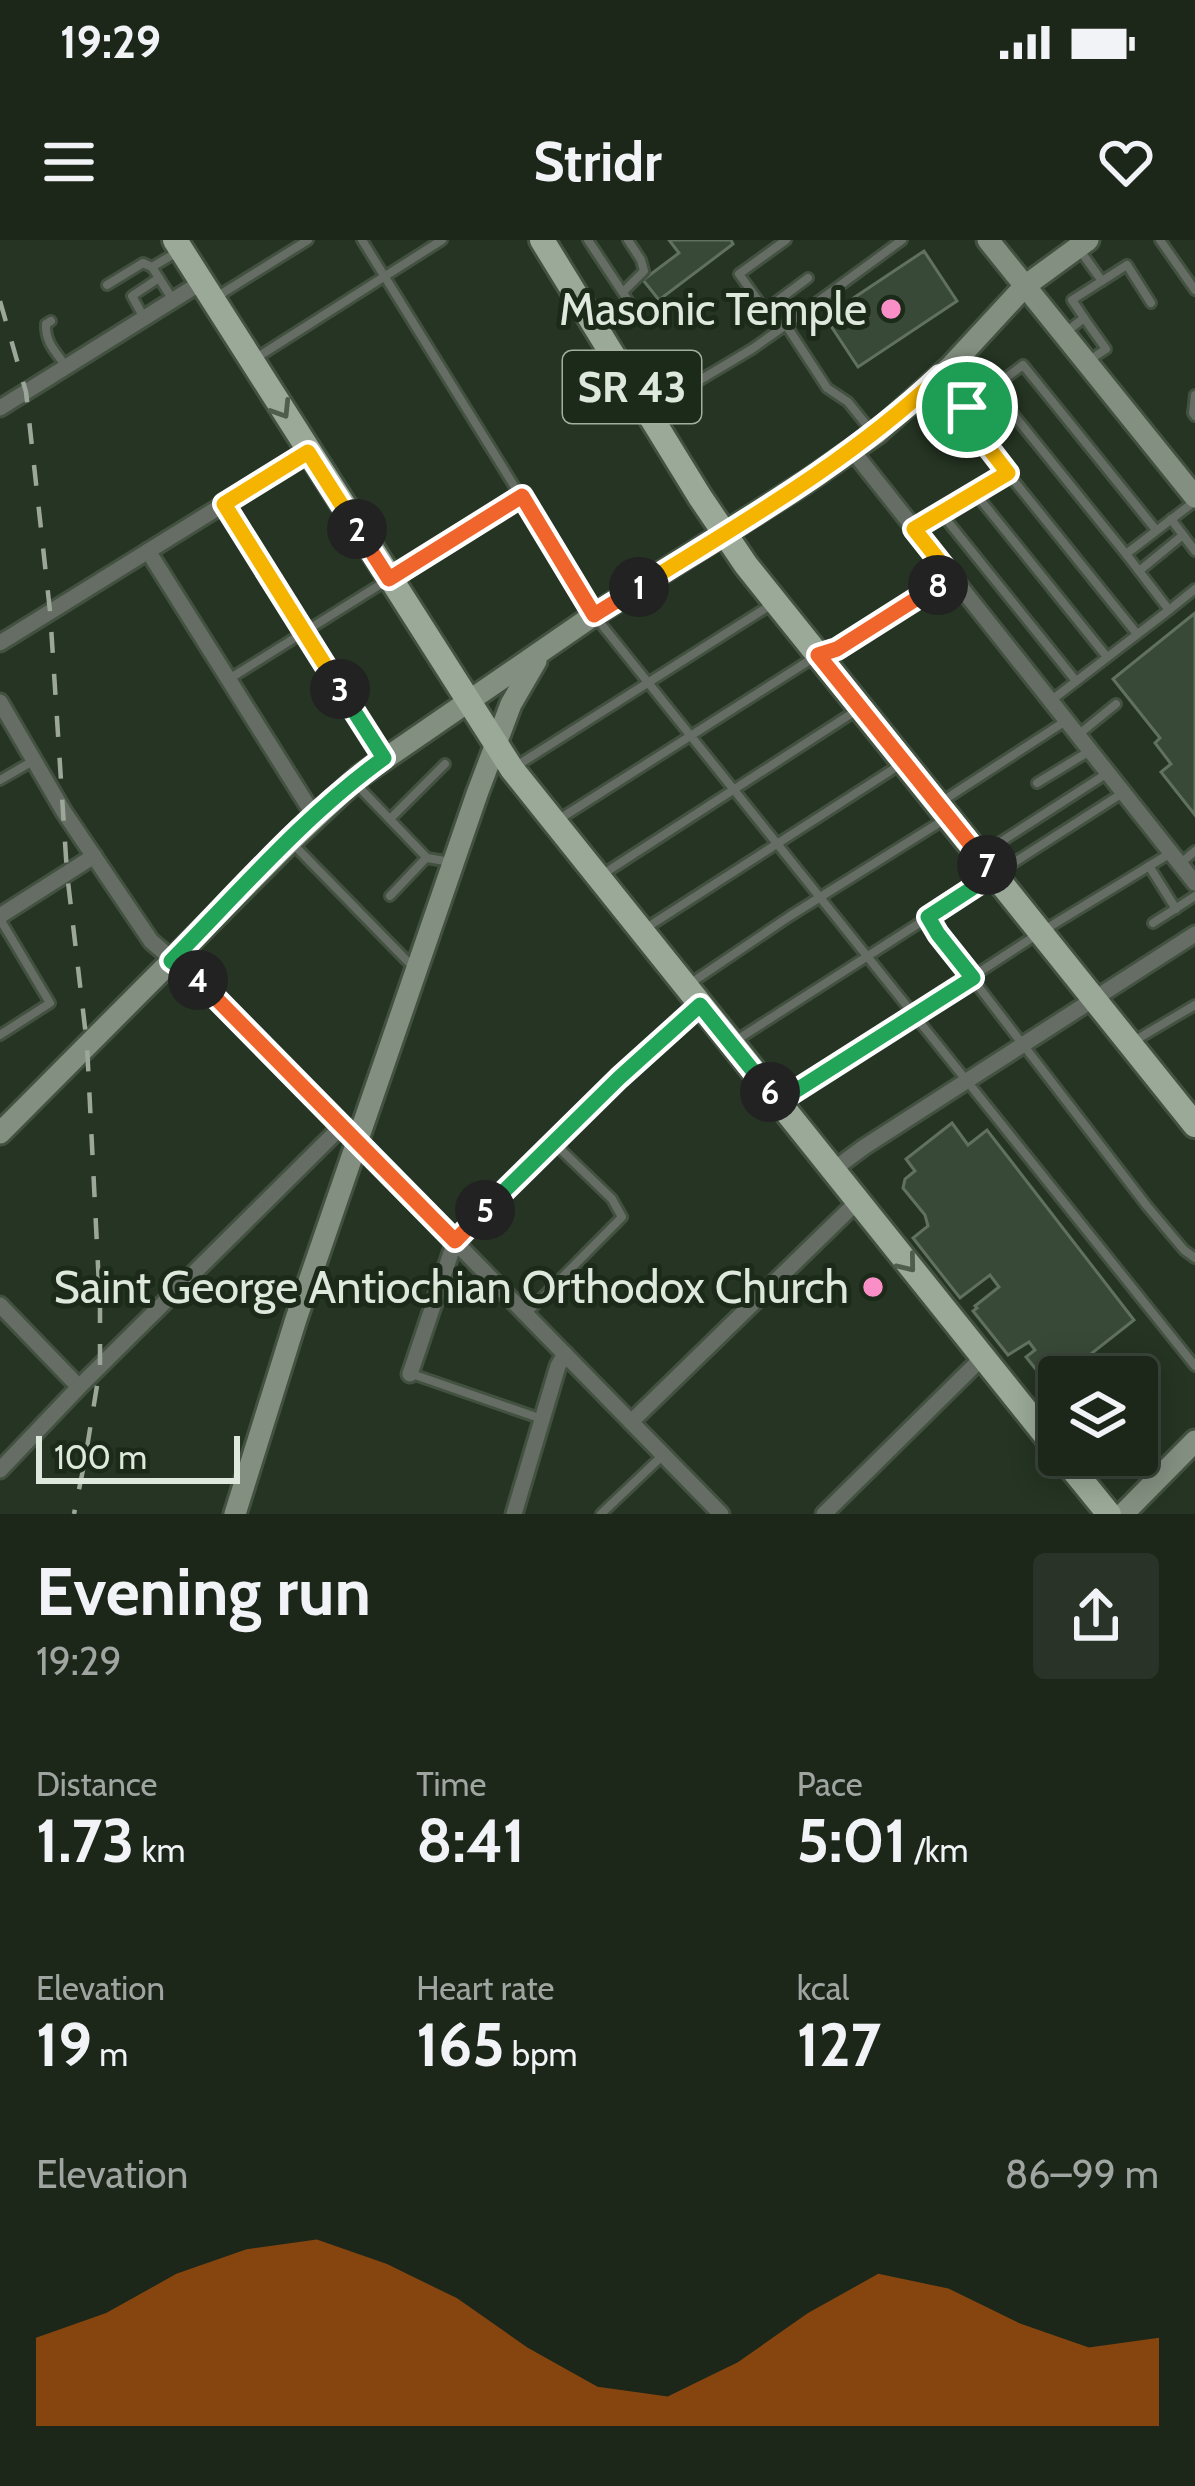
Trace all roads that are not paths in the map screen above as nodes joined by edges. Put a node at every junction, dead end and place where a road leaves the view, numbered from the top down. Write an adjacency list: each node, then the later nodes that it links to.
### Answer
1 (308, 240): 21 (lane)
2 (362, 240): 14 (lane)
3 (442, 240): 14 (lane)
4 (542, 240): 29 (main road, SR 43)
5 (588, 240): 22 (lane)
6 (628, 240): 22 (lane)
7 (786, 240): 16 (lane)
8 (902, 240): 28 (lane)
9 (988, 240): 19 (street)
10 (1160, 240): 20 (lane)
11 (177, 243): 13 (lane); 21 (main road)
12 (1083, 244): 17 (lane); 19 (street)
13 (152, 267): 15 (lane); 18 (lane)
14 (385, 276): 31 (lane); 47 (lane)
15 (159, 278): 23 (lane); 25 (lane)
16 (808, 278)
17 (1102, 281): 24 (lane); 26 (lane)
18 (107, 285)
19 (1024, 286): 30 (street); 34 (street)
20 (1195, 290)
21 (207, 291): 23 (street); 31 (main road)
22 (623, 292): 29 (lane)
23 (173, 300): 25 (street)
24 (1151, 302)
25 (144, 318): 33 (street)
26 (1084, 319): 30 (lane); 32 (lane)
27 (51, 321): 33 (lane)
28 (785, 325): 40 (lane); 42 (lane)
29 (599, 333): 40 (main road, SR 43)
30 (1063, 334): 32 (street)
31 (251, 361): 44 (main road, one-way to 44)
32 (1086, 363): 48 (street)
33 (67, 366): 38 (street)
34 (940, 376): 39 (lane); 42 (street)
35 (0, 385): 38 (street)
36 (992, 388): 39 (lane); 53 (lane); 58 (lane)
37 (1195, 395): 41 (lane)
38 (5, 405)
39 (967, 407): 45 (lane)
40 (647, 412): 54 (main road, SR 43)
41 (1195, 416)
42 (874, 435): 43 (street)
43 (852, 450): 52 (street); 54 (street)
44 (308, 452): 49 (street); 61 (main road)
45 (1008, 473): 46 (lane); 67 (lane)
46 (975, 493): 50 (lane); 71 (lane)
47 (522, 496): 61 (lane); 65 (lane)
48 (1195, 499): 51 (lane)
49 (224, 504): 56 (street); 66 (lane)
50 (941, 513): 52 (lane); 73 (lane)
51 (1171, 519): 53 (lane); 55 (lane)
52 (914, 529): 60 (street)
53 (1156, 530): 58 (lane)
54 (724, 534): 63 (main road, SR 43); 65 (street)
55 (1183, 535): 57 (lane); 59 (lane)
56 (148, 550): 68 (street); 72 (street)
57 (1195, 551)
58 (1126, 554): 59 (lane)
59 (1139, 571): 64 (lane)
60 (952, 577): 70 (lane); 75 (street)
61 (389, 579): 66 (lane); 77 (main road)
62 (1195, 589): 64 (lane)
63 (776, 602): 70 (main road, SR 43); 74 (lane)
64 (1169, 610): 67 (lane)
65 (594, 615): 69 (street); 74 (lane)
66 (304, 632): 72 (lane); 85 (lane)
67 (1137, 634): 71 (lane)
68 (0, 643)
69 (542, 651): 77 (street); 83 (street)
70 (818, 655): 79 (main road, SR 43); 82 (lane)
71 (1107, 657): 73 (lane)
72 (229, 679): 97 (street)
73 (1076, 681): 75 (lane)
74 (649, 683): 82 (lane); 89 (lane)
75 (1050, 701): 80 (street)
76 (0, 702): 86 (street)
77 (468, 703): 83 (main road); 85 (street)
78 (1116, 704): 81 (lane)
79 (861, 708): 87 (main road, SR 43); 94 (lane)
80 (1066, 721): 81 (street); 96 (lane)
81 (1077, 736): 84 (street)
82 (692, 737): 94 (lane); 99 (lane)
83 (496, 745): 89 (main road); 106 (street)
84 (1090, 751): 90 (street); 93 (lane)
85 (384, 758): 92 (street)
86 (34, 760): 91 (lane); 103 (street)
87 (904, 762): 96 (main road, SR 43); 101 (lane)
88 (445, 764): 98 (lane)
89 (512, 769): 99 (main road)
90 (1107, 773): 95 (street); 107 (lane)
91 (0, 780)
92 (353, 781): 97 (street); 98 (lane)
93 (1037, 783)
94 (734, 789): 101 (lane); 109 (lane)
95 (1122, 793): 105 (street); 107 (lane)
96 (943, 810): 107 (main road, SR 43); 113 (lane)
97 (315, 817): 100 (street)
98 (389, 819): 104 (lane)
99 (554, 822): 109 (main road)
100 (290, 841): 122 (street); 123 (lane)
101 (777, 843): 113 (lane); 118 (lane)
102 (1195, 851): 105 (lane)
103 (94, 856): 116 (street); 122 (street)
104 (427, 858): 106 (lane); 111 (lane)
105 (1175, 859): 108 (lane); 110 (street)
106 (453, 862): 123 (street)
107 (987, 865): 115 (lane); 119 (main road, SR 43)
108 (1149, 866): 114 (lane); 119 (lane)
109 (598, 877): 118 (main road)
110 (1195, 884)
111 (390, 896)
112 (1195, 896): 114 (lane)
113 (821, 897): 121 (lane); 125 (lane)
114 (1176, 909): 117 (lane)
115 (928, 917): 121 (lane); 124 (lane)
116 (0, 918): 129 (lane)
117 (1154, 923)
118 (641, 931): 125 (main road)
119 (1041, 932): 124 (lane); 126 (main road, SR 43)
120 (1195, 934): 126 (street)
121 (868, 956): 128 (lane); 130 (lane)
122 (171, 961): 135 (street); 137 (street)
123 (416, 970): 137 (street)
124 (973, 978): 128 (lane); 132 (lane)
125 (693, 996): 130 (main road); 138 (street)
126 (1094, 999): 131 (main road, SR 43); 132 (street)
127 (1195, 1005): 131 (lane)
128 (914, 1014): 133 (lane); 134 (lane)
129 (0, 1035)
130 (731, 1044): 134 (main road)
131 (1130, 1044): 136 (main road, SR 43)
132 (1025, 1045): 133 (street); 142 (lane)
133 (967, 1081): 139 (street); 147 (lane)
134 (778, 1102): 139 (main road)
135 (3, 1122)
136 (1195, 1125)
137 (349, 1133): 141 (street); 149 (street); 157 (street)
138 (553, 1141): 141 (street); 144 (lane)
139 (833, 1171): 140 (main road)
140 (857, 1201): 146 (main road, one-way to 146); 151 (street)
141 (455, 1241): 144 (street); 148 (street)
142 (1195, 1258)
143 (1, 1307): 149 (street)
144 (526, 1314): 145 (street)
145 (565, 1354): 150 (street); 151 (street)
146 (982, 1357): 152 (main road); 161 (street)
147 (1195, 1366)
148 (410, 1374): 150 (lane)
149 (79, 1387): 155 (street)
150 (542, 1419): 158 (street)
151 (631, 1421): 154 (street)
152 (1038, 1427)
153 (1195, 1441): 163 (street)
154 (663, 1455): 159 (lane); 160 (street)
155 (0, 1470)
156 (1078, 1476): 162 (main road)
157 (236, 1514)
158 (514, 1514)
159 (601, 1514)
160 (721, 1514)
161 (824, 1514)
162 (1109, 1514)
163 (1123, 1514)

